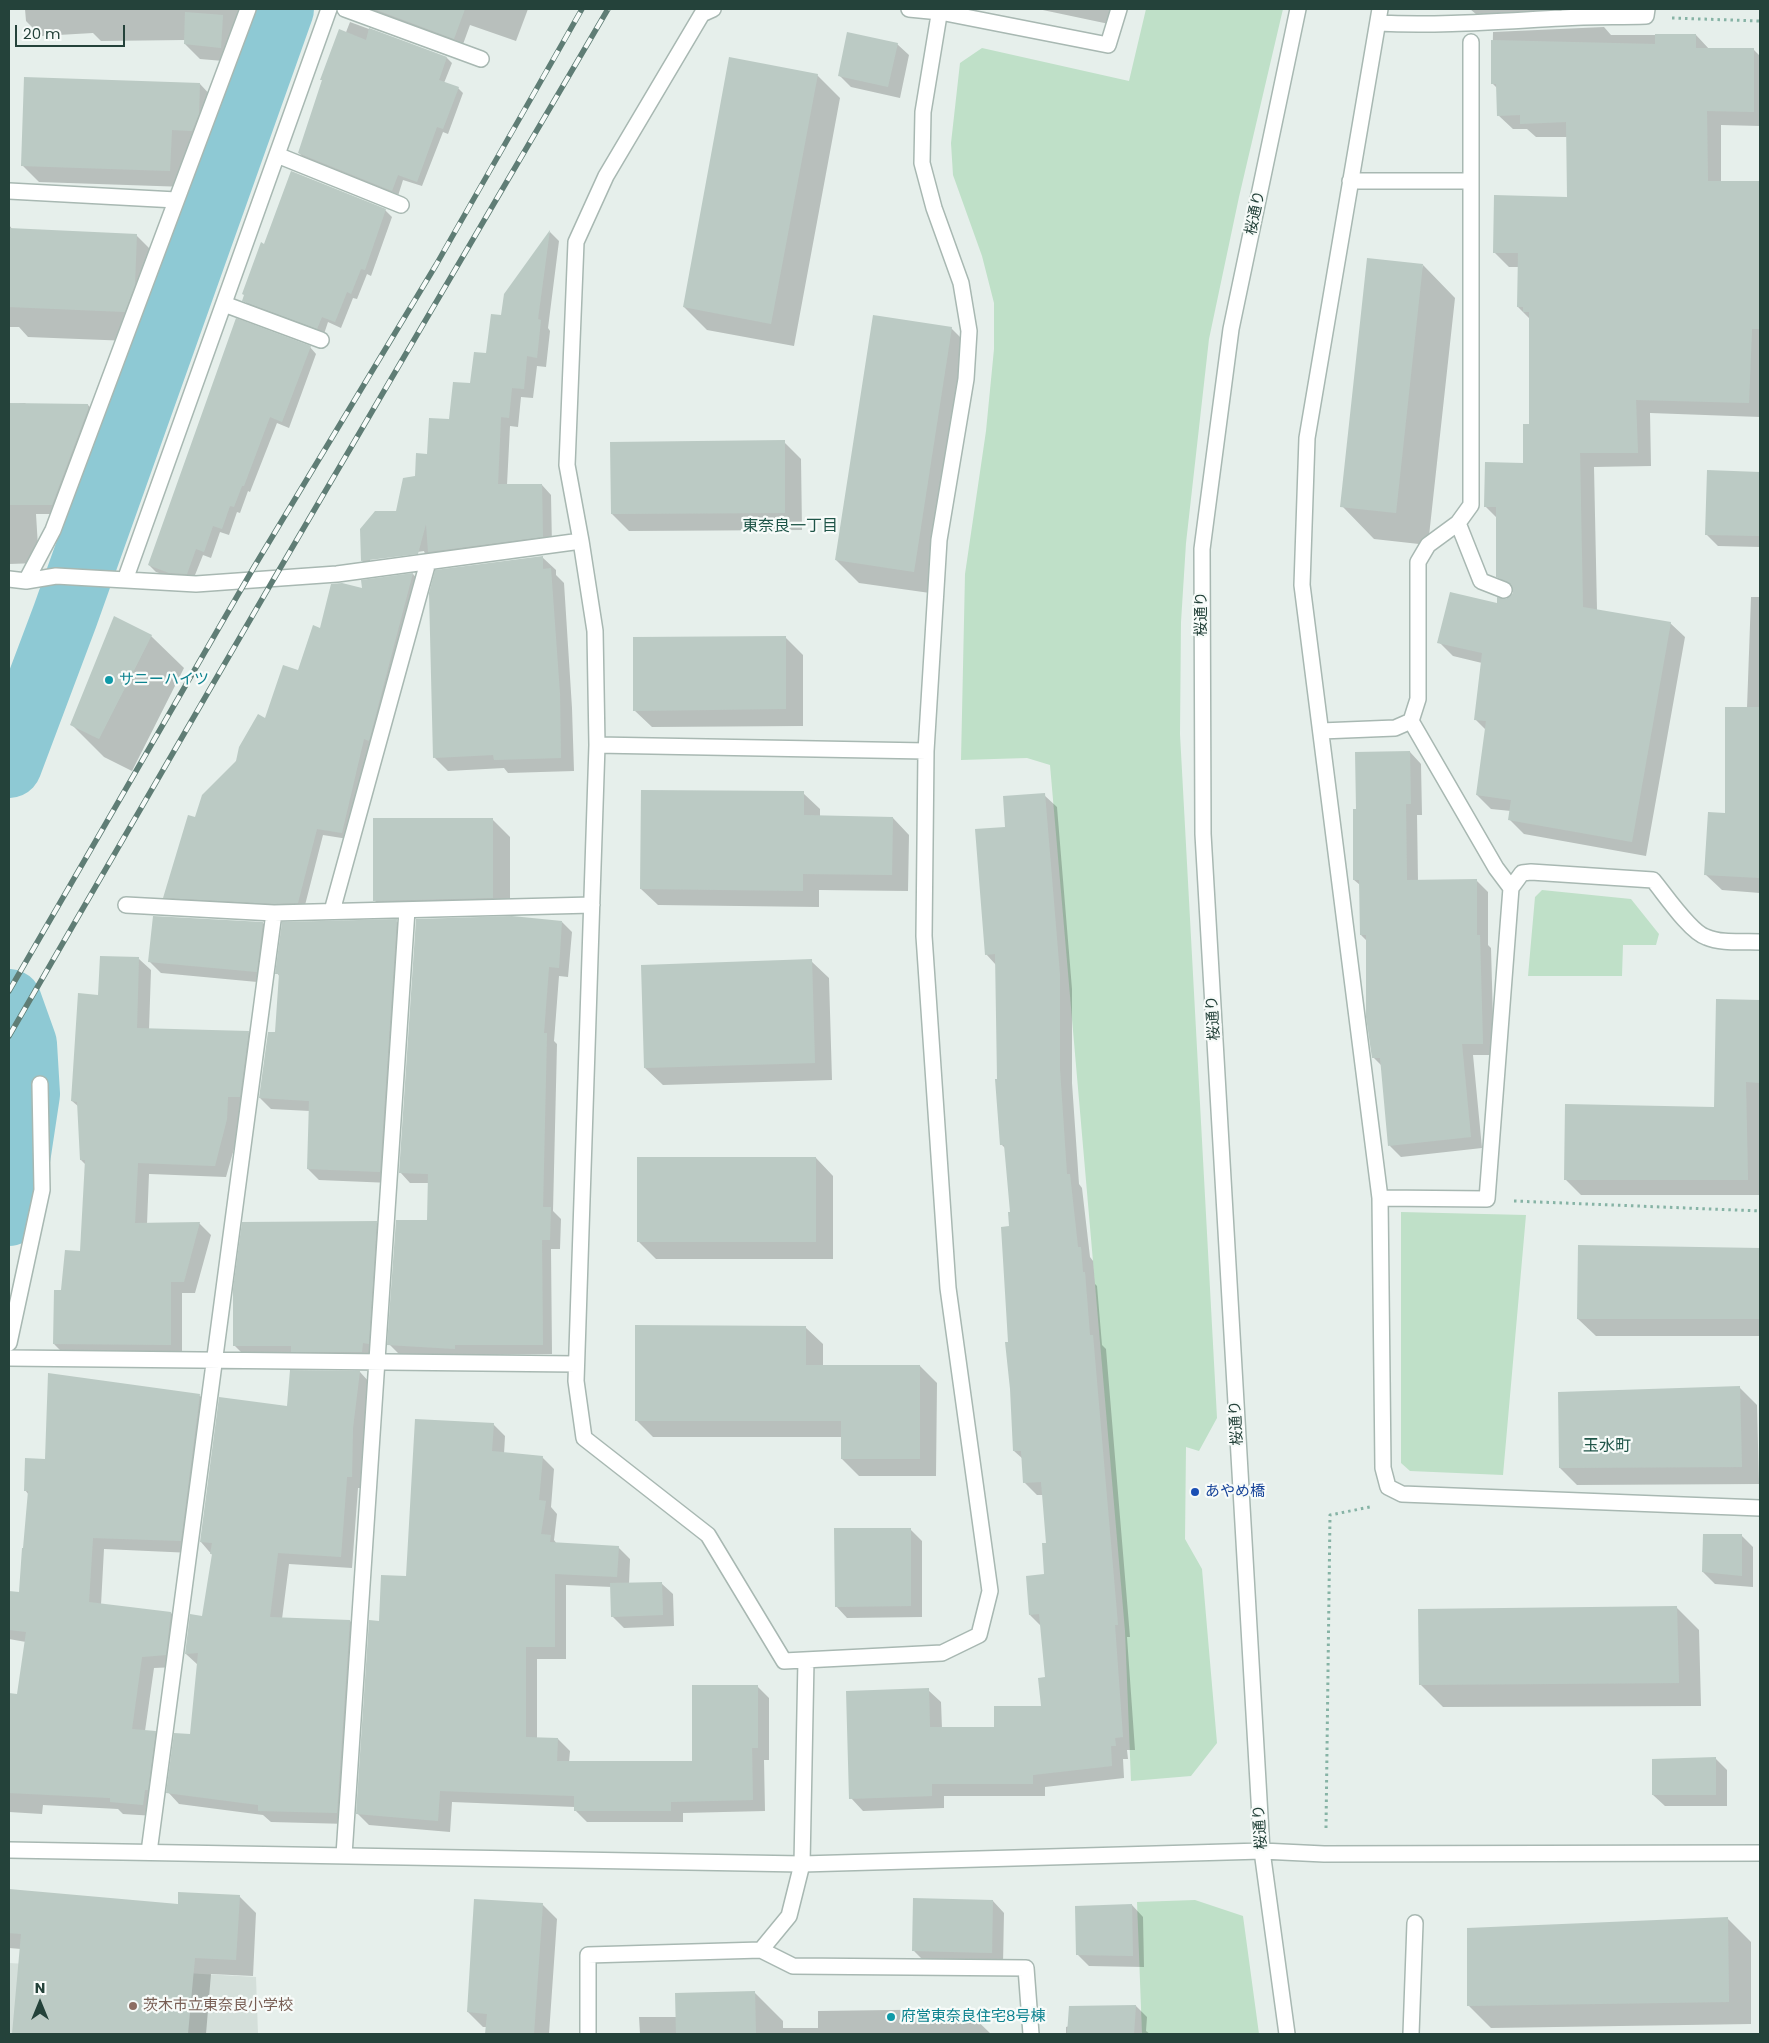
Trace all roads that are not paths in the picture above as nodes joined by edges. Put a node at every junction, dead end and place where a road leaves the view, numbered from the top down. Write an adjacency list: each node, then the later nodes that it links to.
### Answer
1 (248, 9): 18 (street)
2 (329, 9): 14 (street)
3 (345, 9): 13 (street)
4 (713, 9): 23 (street)
5 (909, 9): 8 (street)
6 (1119, 9): 8 (street)
7 (1298, 9): 50 (street, 桜通り)
8 (940, 10): 32 (street)
9 (1646, 13): 10 (street)
10 (1510, 15): 11 (street)
11 (1379, 16): 15 (street)
12 (1471, 42): 16 (street)
13 (481, 59)
14 (277, 155): 19 (street); 20 (street)
15 (1350, 181): 16 (street); 30 (street)
16 (1471, 181): 22 (street)
17 (9, 191): 18 (street)
18 (176, 200): 27 (street)
19 (401, 204)
20 (224, 304): 21 (street); 26 (street)
21 (321, 340)
22 (1458, 523): 28 (street); 29 (street)
23 (582, 542): 24 (street); 31 (street)
24 (428, 562): 26 (street); 37 (street)
25 (9, 579): 27 (street)
26 (125, 580): 27 (street)
27 (26, 581)
28 (1504, 590)
29 (1411, 721): 30 (street); 33 (street)
30 (1321, 731): 41 (street)
31 (597, 745): 32 (street); 35 (street)
32 (926, 751): 48 (street)
33 (1511, 888): 39 (street); 41 (street)
34 (126, 905): 38 (street)
35 (592, 905): 36 (street); 46 (street)
36 (407, 910): 37 (street); 45 (street)
37 (332, 912): 38 (street)
38 (274, 913): 44 (street)
39 (1760, 942)
40 (40, 1084): 42 (street)
41 (1380, 1198): 47 (street)
42 (9, 1343)
43 (9, 1358): 44 (street)
44 (213, 1360): 45 (street); 51 (street)
45 (378, 1362): 46 (street); 53 (street)
46 (576, 1364): 48 (street)
47 (1760, 1508)
48 (806, 1660): 54 (street)
49 (9, 1850): 51 (street)
50 (1262, 1851): 52 (street); 54 (street); 59 (street, 桜通り)
51 (149, 1852): 53 (street)
52 (1760, 1853)
53 (344, 1856): 54 (street)
54 (802, 1864): 56 (street)
55 (1415, 1923): 60 (street)
56 (761, 1950): 57 (street); 58 (street)
57 (588, 2034)
58 (1031, 2034)
59 (1287, 2034)
60 (1411, 2034)

